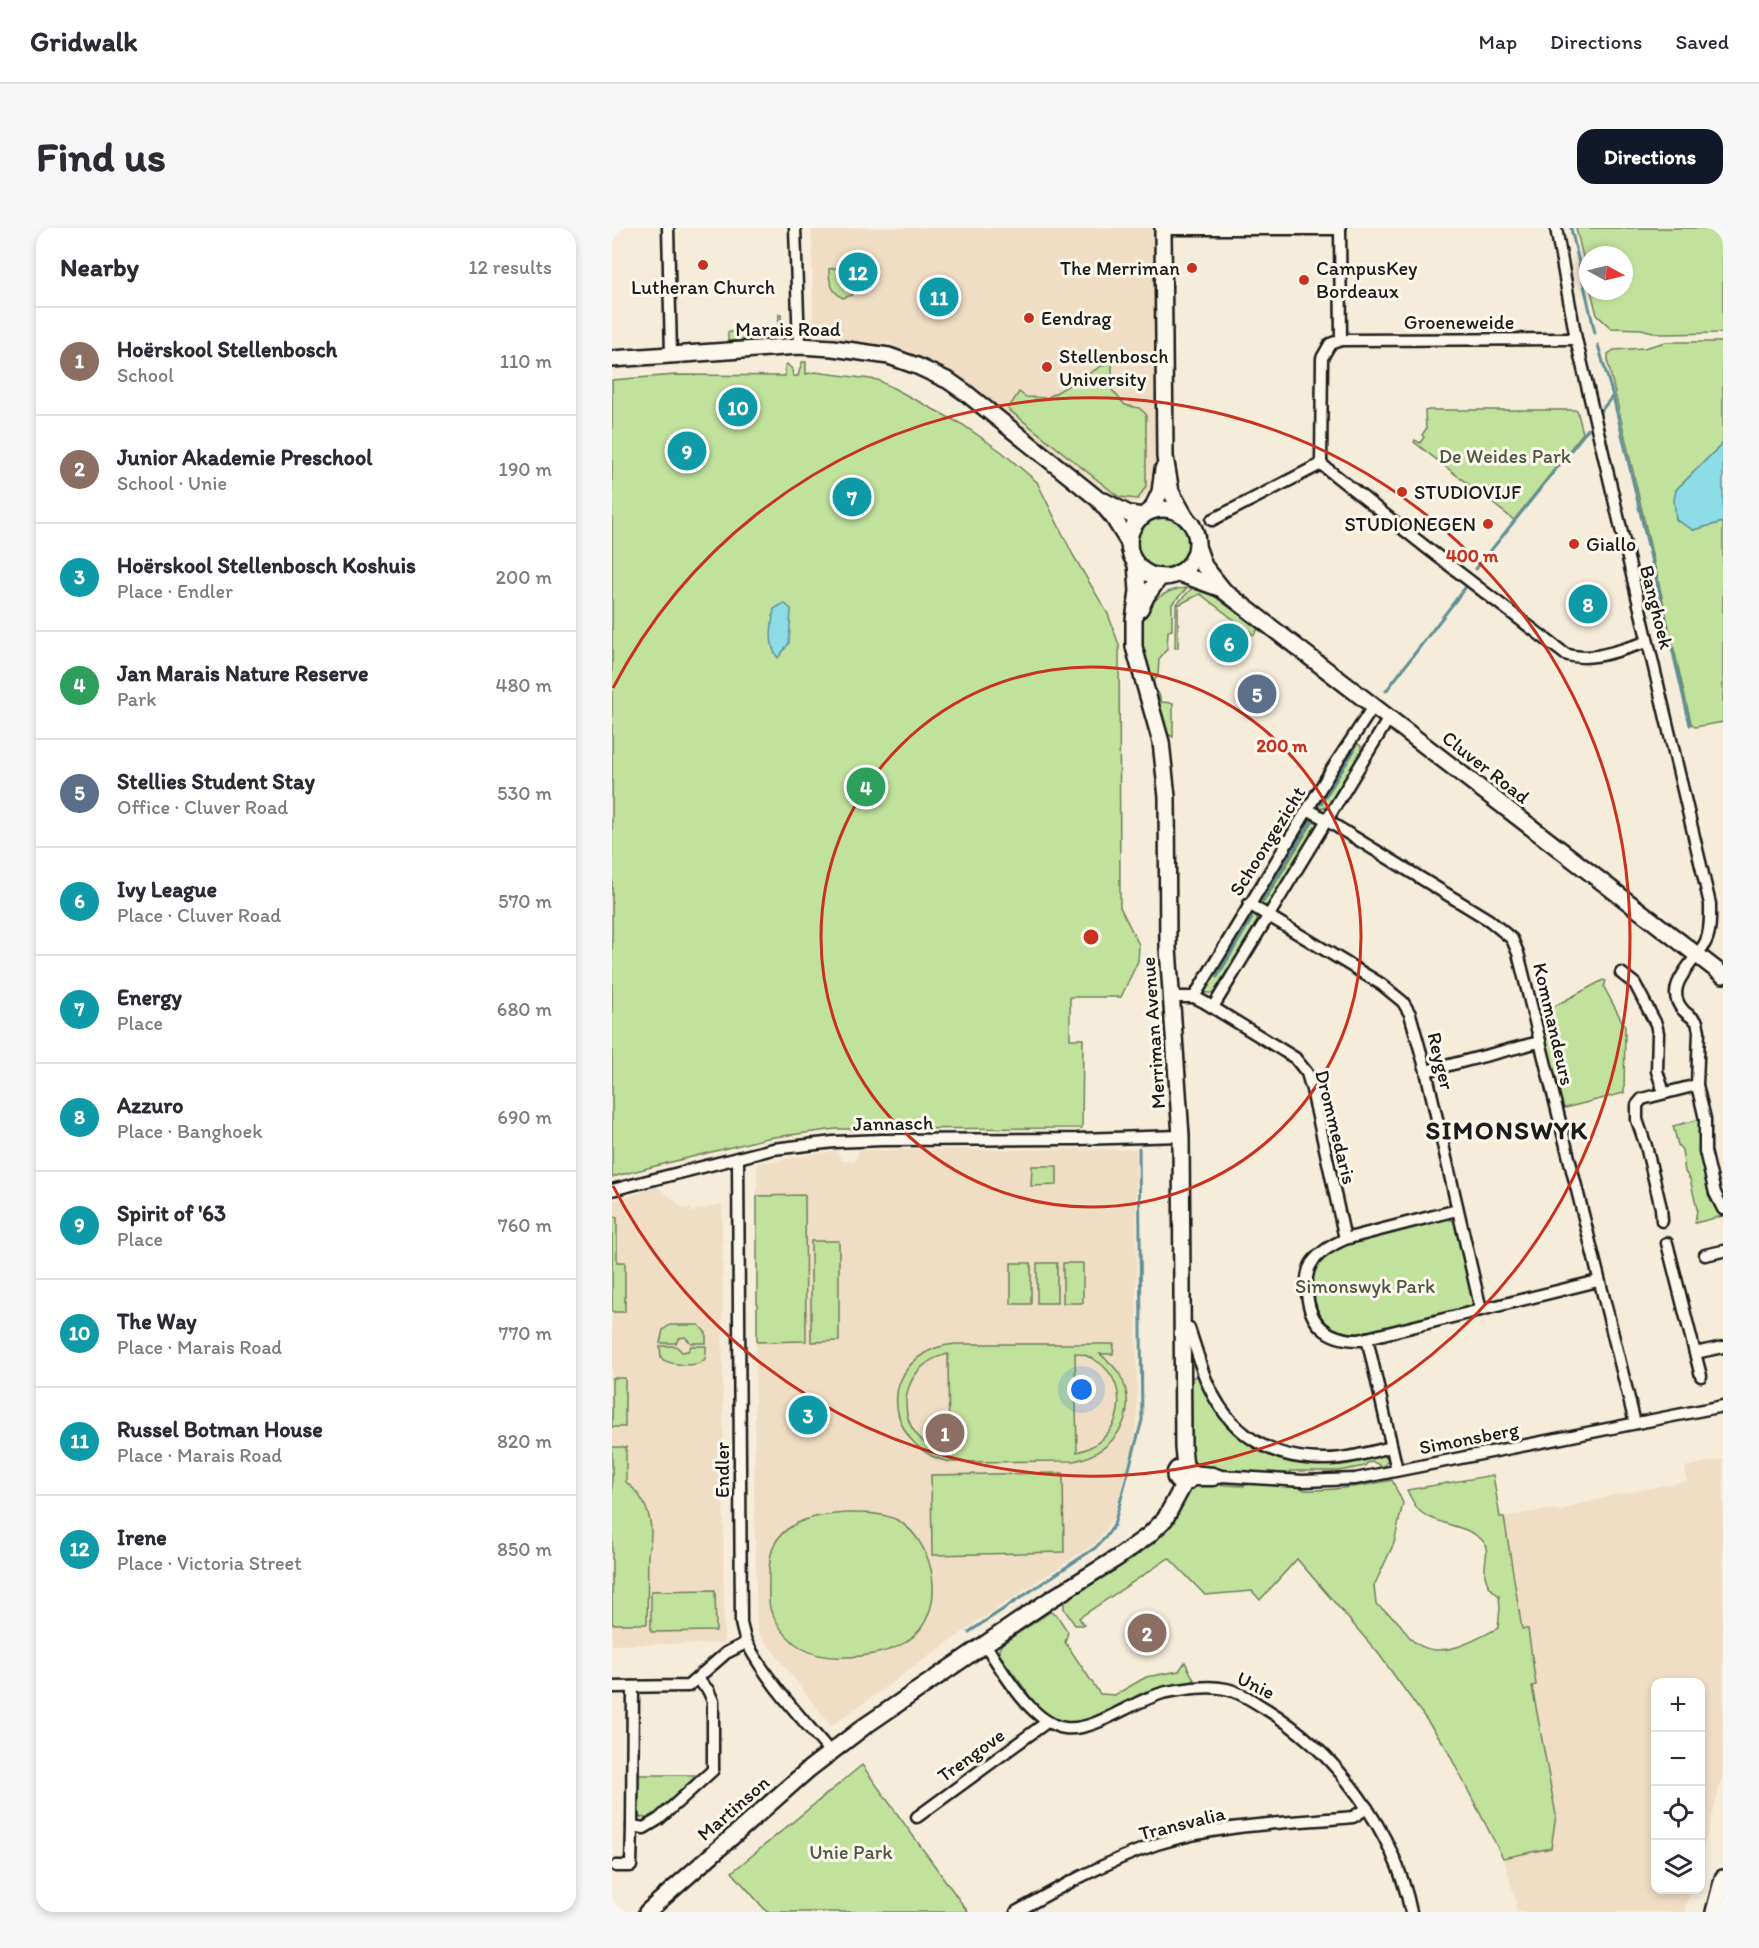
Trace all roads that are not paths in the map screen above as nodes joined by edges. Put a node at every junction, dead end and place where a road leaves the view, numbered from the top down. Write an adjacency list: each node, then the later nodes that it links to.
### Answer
1 (668, 228): 9 (street)
2 (795, 228): 8 (street)
3 (1163, 228): 5 (street); 11 (street)
4 (1556, 228): 6 (street, Banghoek)
5 (1340, 229): 7 (street)
6 (1576, 339): 7 (street, Groeneweide); 24 (street, Banghoek)
7 (1341, 340): 12 (street)
8 (799, 346): 9 (street, Marais Road); 13 (street, Marais Road)
9 (671, 354): 10 (street, Marais Road)
10 (612, 358)
11 (1165, 457): 14 (street); 15 (street)
12 (1321, 464): 16 (street); 24 (street)
13 (1098, 499): 14 (street, Marais Road); 17 (street, Marais Road)
14 (1147, 514): 15 (street); 17 (street)
15 (1186, 518): 18 (street)
16 (1212, 520)
17 (1129, 543): 19 (street)
18 (1197, 546): 20 (street); 22 (street, Cluver Road)
19 (1136, 563): 21 (street); 23 (street, Merriman Avenue)
20 (1178, 573): 21 (street); 22 (street, Cluver Road)
21 (1160, 577): 23 (street, Merriman Avenue)
22 (1224, 591): 25 (street, Cluver Road)
23 (1134, 620): 36 (street, Merriman Avenue)
24 (1647, 642): 33 (street, Banghoek)
25 (1373, 707): 26 (street, Cluver Road); 27 (street, Schoongezicht)
26 (1389, 718): 28 (street, Schoongezicht); 33 (street, Cluver Road)
27 (1353, 737): 28 (street); 29 (street, Schoongezicht)
28 (1369, 748): 30 (street, Schoongezicht)
29 (1308, 809): 30 (street, Kommandeurs); 31 (street, Schoongezicht)
30 (1326, 819): 32 (street, Schoongezicht); 39 (street, Kommandeurs)
31 (1249, 904): 32 (street, Reyger); 37 (street, Schoongezicht)
32 (1267, 915): 38 (street, Schoongezicht); 40 (street, Reyger)
33 (1695, 955): 35 (street, Cluver Road); 41 (street, Banghoek)
34 (1621, 973): 42 (street)
35 (1723, 975)
36 (1172, 997): 37 (street, Drommedaris); 43 (street, Merriman Avenue)
37 (1194, 997): 38 (street, Drommedaris)
38 (1213, 1007): 49 (street, Drommedaris)
39 (1539, 1042): 40 (street); 53 (street, Kommandeurs)
40 (1426, 1071): 47 (street, Reyger)
41 (1697, 1084): 42 (street); 46 (street)
42 (1664, 1093): 48 (street)
43 (1181, 1136): 44 (street, Jannasch); 55 (street, Merriman Avenue)
44 (738, 1158): 45 (street, Jannasch); 67 (street, Endler)
45 (612, 1190)
46 (1723, 1209)
47 (1457, 1210): 49 (street); 54 (street, Reyger)
48 (1662, 1221)
49 (1345, 1239): 56 (street)
50 (1667, 1243): 58 (street)
51 (1723, 1251): 52 (street)
52 (1705, 1255)
53 (1598, 1281): 54 (street); 63 (street, Kommandeurs)
54 (1481, 1310): 56 (street)
55 (1182, 1328): 59 (street, Simonsberg); 60 (street, Merriman Avenue)
56 (1367, 1338): 64 (street)
57 (1723, 1347): 58 (street)
58 (1695, 1353): 61 (street)
59 (1201, 1364): 60 (street); 64 (street, Simonsberg)
60 (1182, 1372): 66 (street, Merriman Avenue)
61 (1701, 1376)
62 (1723, 1406): 63 (street, Simonsberg)
63 (1635, 1423): 65 (street, Simonsberg)
64 (1391, 1448): 65 (street)
65 (1397, 1470): 66 (street, Simonsberg)
66 (1184, 1475): 68 (street, Merriman Avenue)
67 (746, 1643): 69 (street); 73 (street, Endler)
68 (985, 1644): 72 (street); 73 (street, Martinson)
69 (698, 1680): 71 (street); 76 (street)
70 (612, 1687): 71 (street)
71 (633, 1687): 76 (street)
72 (1047, 1722): 74 (street, Unie); 75 (street, Trengove)
73 (830, 1752): 79 (street, Martinson)
74 (1367, 1808): 80 (street, Transvalia); 81 (street, Unie)
75 (916, 1817)
76 (632, 1826): 77 (street)
77 (616, 1866)
78 (1723, 1878): 82 (street)
79 (647, 1912)
80 (1016, 1912)
81 (1411, 1912)
82 (1714, 1912)

